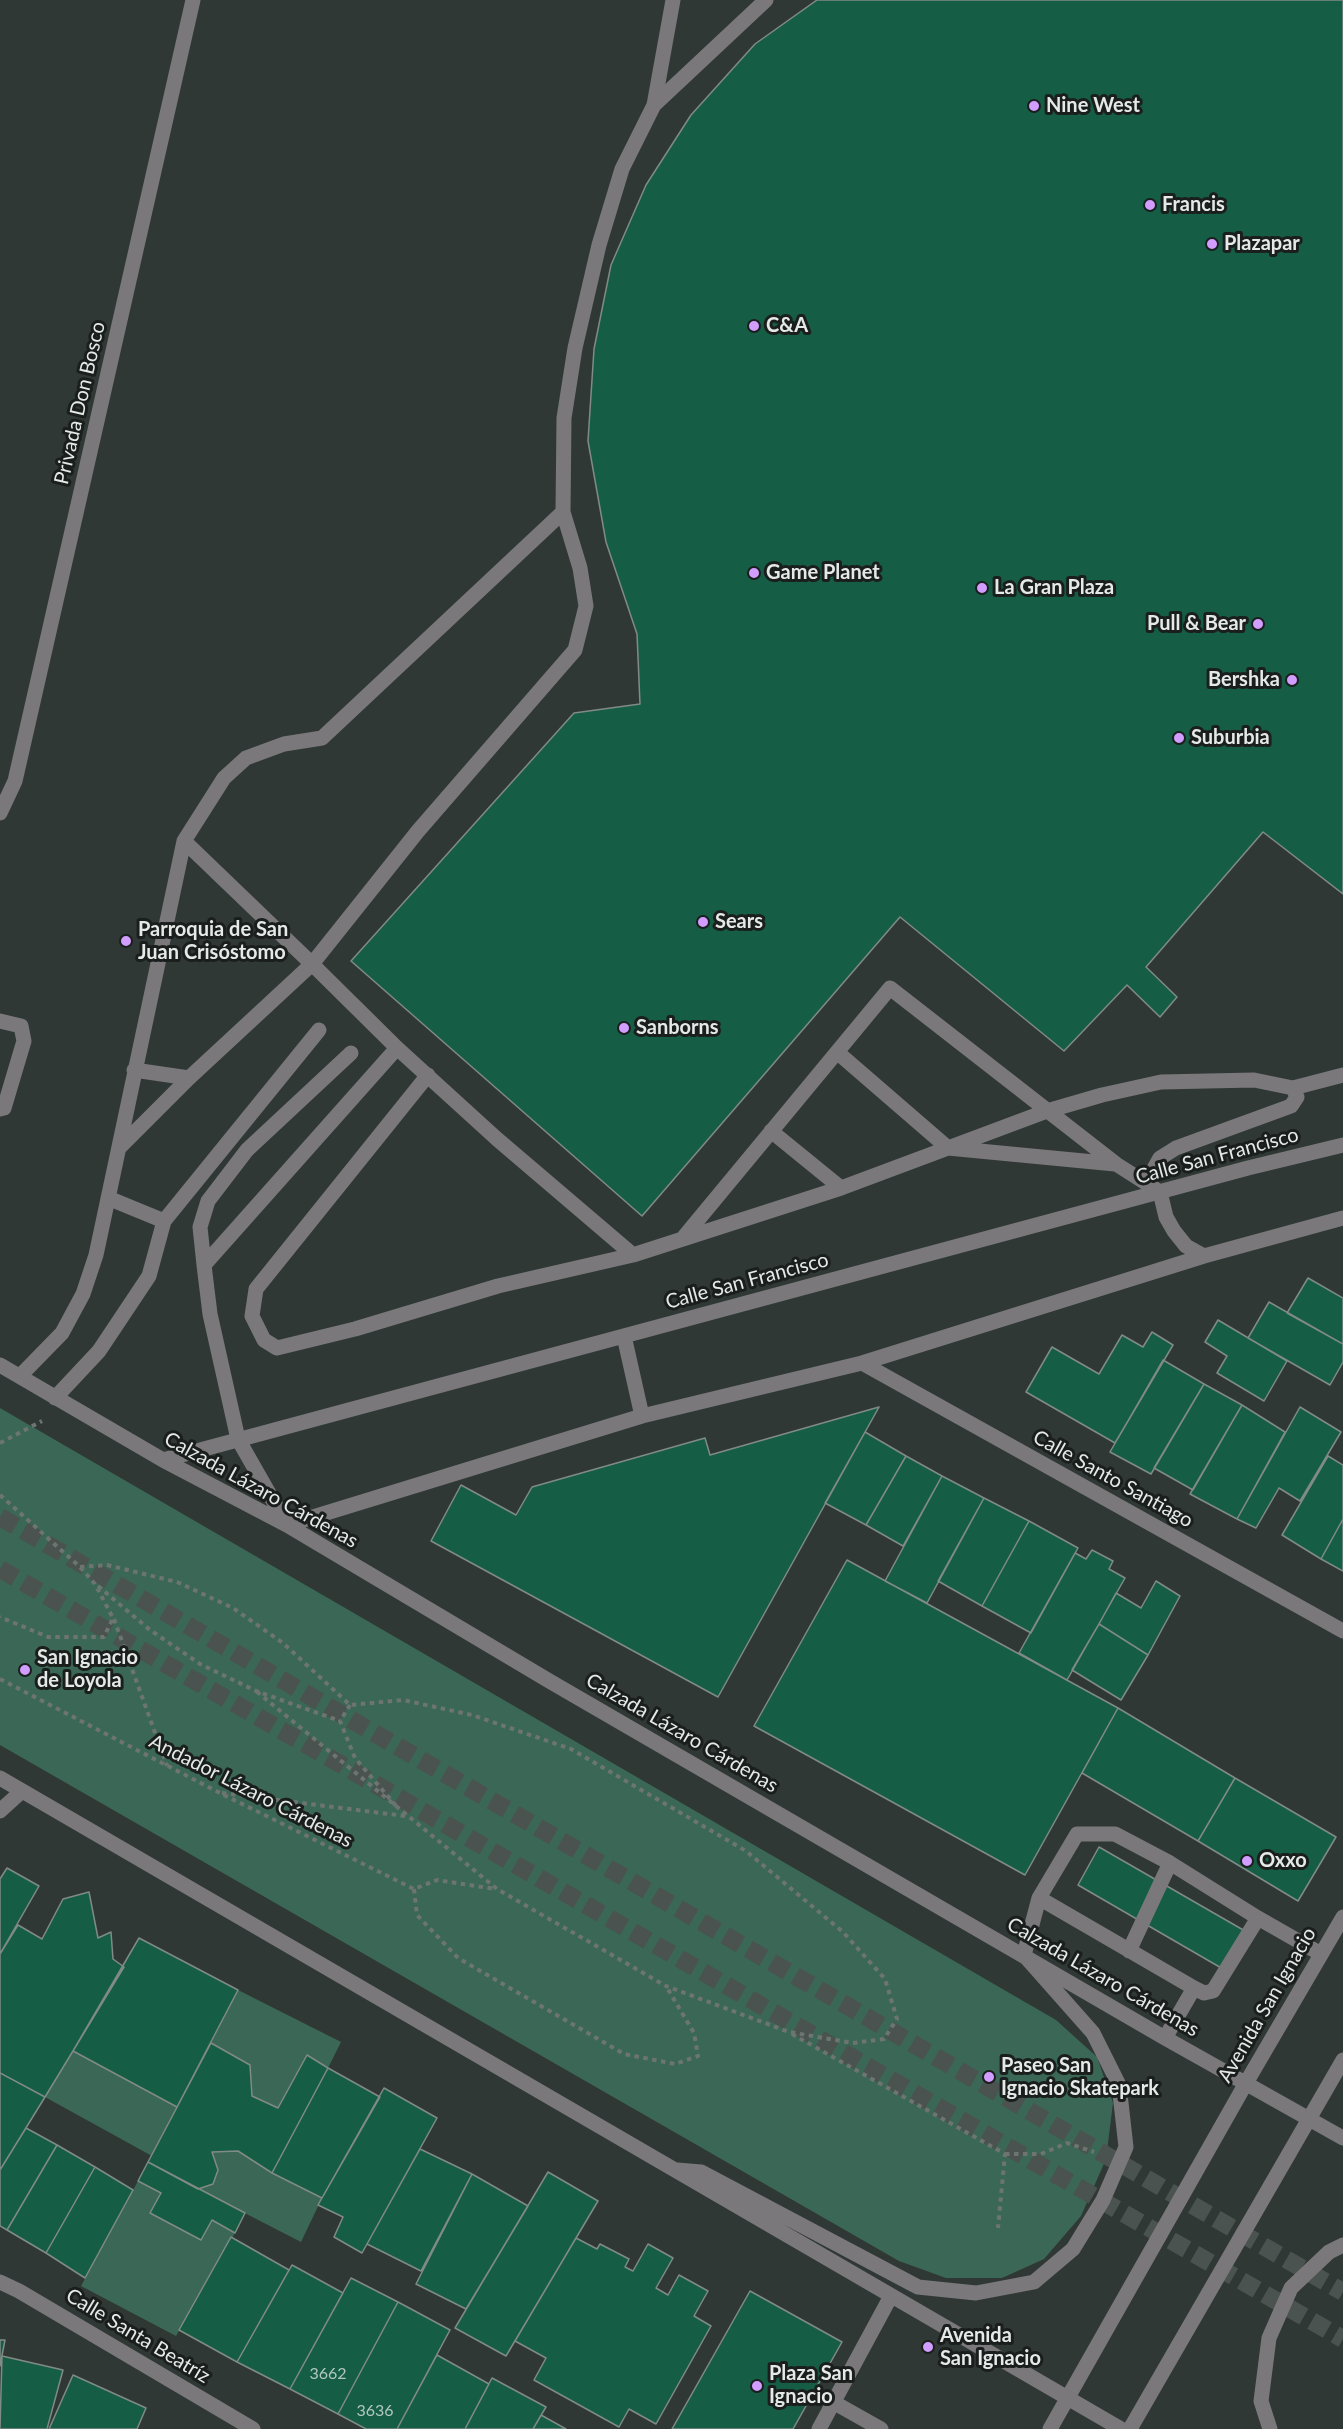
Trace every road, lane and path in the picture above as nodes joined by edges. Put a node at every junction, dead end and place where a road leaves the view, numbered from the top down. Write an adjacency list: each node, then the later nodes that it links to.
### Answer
1 (193, 0): 6 (street, Privada Don Bosco)
2 (673, 0): 4 (street)
3 (766, 0): 4 (street)
4 (654, 105): 5 (street)
5 (563, 512): 7 (street); 8 (street)
6 (0, 813)
7 (184, 841): 8 (street); 14 (street)
8 (312, 964): 11 (street); 17 (street)
9 (0, 1021): 19 (street)
10 (319, 1030): 31 (street)
11 (397, 1048): 15 (street); 35 (street)
12 (837, 1052): 20 (street); 21 (street); 23 (street)
13 (351, 1053): 35 (street)
14 (134, 1070): 17 (street); 24 (street)
15 (428, 1075): 33 (street); 33 (street)
16 (1343, 1075): 18 (street)
17 (189, 1078): 24 (street)
18 (1293, 1088): 20 (street); 26 (street)
19 (0, 1109)
20 (1047, 1112): 23 (street); 25 (street)
21 (771, 1131): 27 (street); 32 (street)
22 (1343, 1145): 28 (street, Calle San Francisco)
23 (948, 1148): 25 (street); 27 (street)
24 (118, 1149): 29 (street)
25 (1116, 1164): 26 (street)
26 (1146, 1183): 28 (street)
27 (840, 1188): 32 (street)
28 (1160, 1192): 34 (street); 36 (street, Calle San Francisco)
29 (108, 1198): 31 (street); 39 (street)
30 (1343, 1218): 34 (street)
31 (164, 1221): 40 (street)
32 (683, 1238): 33 (street)
33 (633, 1255)
34 (1204, 1256): 37 (street)
35 (204, 1266): 43 (street)
36 (624, 1336): 42 (street); 43 (street, Calle San Francisco)
37 (862, 1364): 42 (street); 52 (street, Calle Santo Santiago)
38 (0, 1365): 39 (street, Calzada Lázaro Cárdenas)
39 (20, 1376): 40 (street, Calzada Lázaro Cárdenas)
40 (55, 1398): 41 (street, Calzada Lázaro Cárdenas)
41 (70, 1407): 44 (path); 45 (street, Calzada Lázaro Cárdenas)
42 (642, 1416): 47 (street)
43 (238, 1439): 45 (street, Calle San Francisco); 47 (street)
44 (0, 1443)
45 (163, 1460): 47 (street, Calzada Lázaro Cárdenas)
46 (0, 1495): 48 (path)
47 (287, 1525): 71 (street, Calzada Lázaro Cárdenas)
48 (80, 1567): 49 (path); 55 (path)
49 (95, 1584): 51 (path); 54 (path)
50 (0, 1617): 51 (path)
51 (113, 1618): 57 (path)
52 (1343, 1630)
53 (0, 1679): 57 (path, Andador Lázaro Cárdenas)
54 (256, 1691): 56 (path); 62 (path)
55 (350, 1705): 56 (path); 74 (path)
56 (340, 1721): 62 (path)
57 (167, 1766): 60 (path, Andador Lázaro Cárdenas)
58 (0, 1778): 59 (street)
59 (22, 1791): 61 (street); 82 (street)
60 (218, 1792): 62 (path); 64 (path, Andador Lázaro Cárdenas)
61 (0, 1811)
62 (406, 1816): 65 (path)
63 (1170, 1863): 66 (street); 68 (street); 69 (street)
64 (414, 1889): 65 (path); 72 (path)
65 (497, 1889): 72 (path)
66 (1040, 1898): 69 (street); 71 (street)
67 (1343, 1917): 70 (street, Avenida San Ignacio)
68 (1258, 1918): 70 (street); 73 (street)
69 (1129, 1951): 73 (street)
70 (1322, 1954): 77 (street, Avenida San Ignacio)
71 (1024, 1955): 75 (street, Calzada Lázaro Cárdenas); 82 (street)
72 (666, 1986): 74 (path)
73 (1194, 1989): 75 (street)
74 (789, 2032): 80 (path)
75 (1165, 2038): 77 (street, Calzada Lázaro Cárdenas)
76 (1343, 2060): 78 (street)
77 (1246, 2083): 78 (street, Calzada Lázaro Cárdenas); 87 (street, Avenida San Ignacio)
78 (1309, 2119): 79 (street, Calzada Lázaro Cárdenas); 94 (street)
79 (1343, 2138)
80 (1005, 2154): 81 (path); 83 (path)
81 (1104, 2155)
82 (674, 2170): 86 (street)
83 (998, 2228)
84 (1343, 2245): 95 (street)
85 (0, 2282): 89 (street, Calle Santa Beatríz)
86 (891, 2296): 87 (street); 88 (street)
87 (1068, 2399): 92 (street, Avenida San Ignacio); 93 (street)
88 (833, 2402): 90 (street); 91 (street)
89 (253, 2429)
90 (819, 2429)
91 (881, 2429)
92 (1050, 2429)
93 (1121, 2429)
94 (1130, 2429)
95 (1270, 2429)

